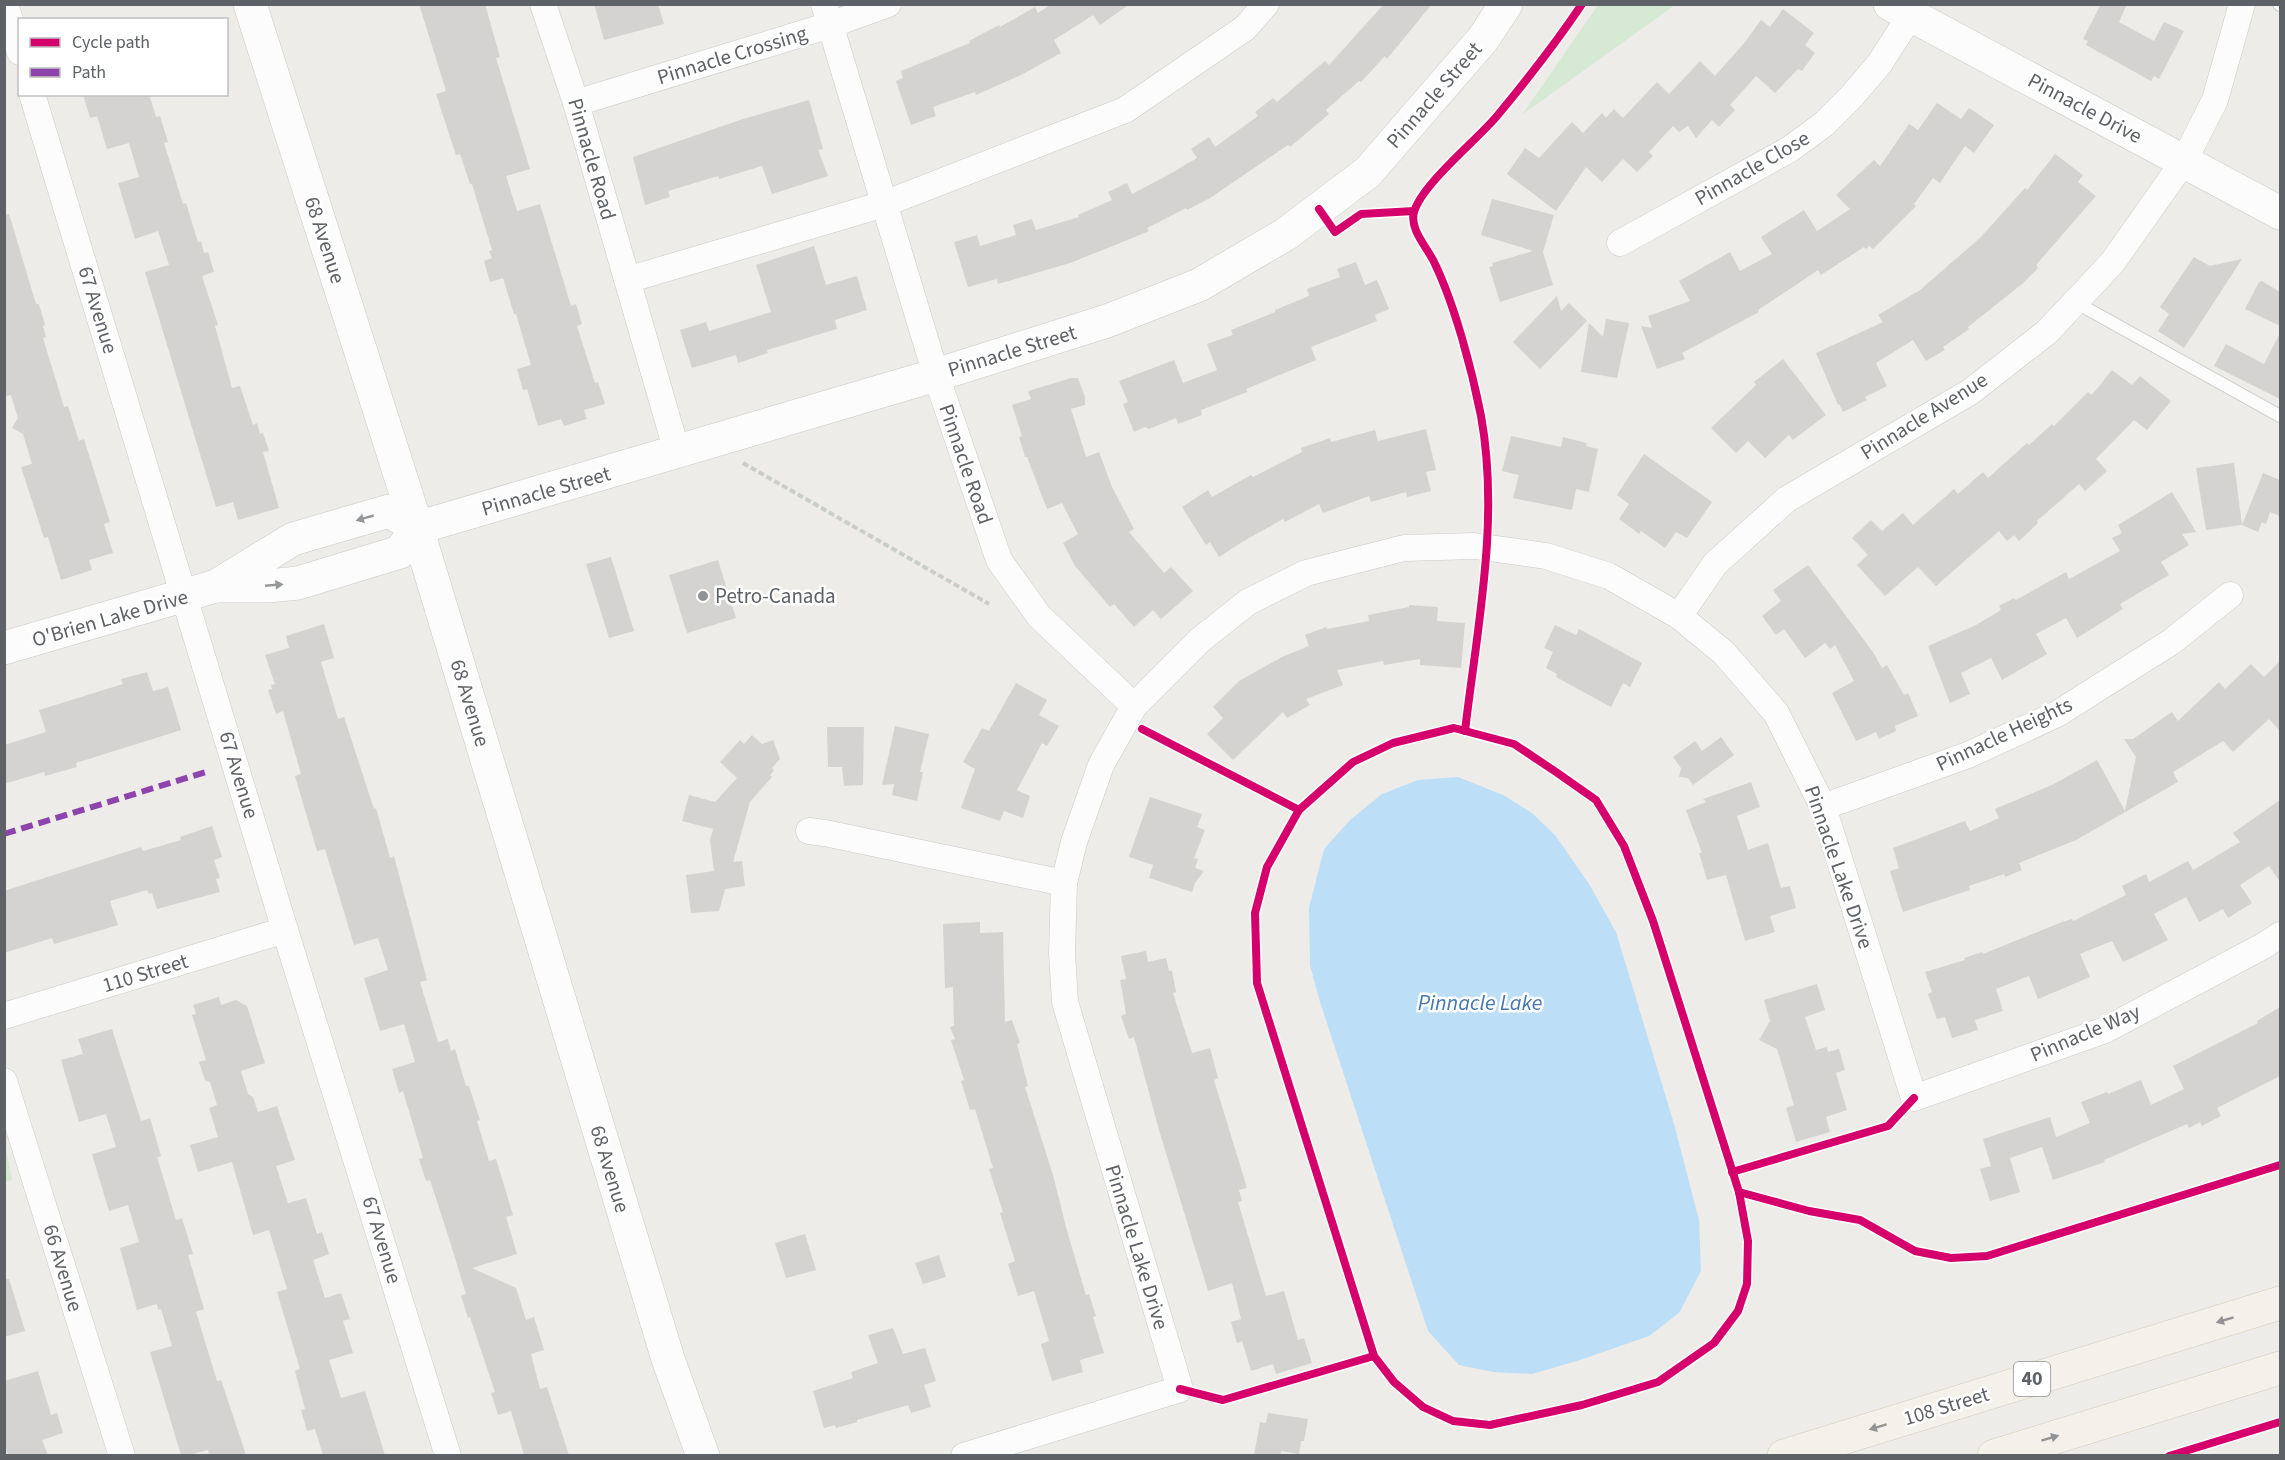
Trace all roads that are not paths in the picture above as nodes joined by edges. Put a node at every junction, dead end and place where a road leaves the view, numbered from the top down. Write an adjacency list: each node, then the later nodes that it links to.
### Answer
1 (5, 4): 10 (street)
2 (250, 4): 22 (street, 68 Avenue)
3 (543, 4): 12 (street, Pinnacle Road)
4 (888, 4): 9 (street, Pinnacle Crossing)
5 (1266, 4): 14 (street)
6 (1506, 4): 19 (street, Pinnacle Street)
7 (2242, 4): 13 (street, Pinnacle Avenue)
8 (1900, 10): 13 (street, Pinnacle Drive); 16 (street, Pinnacle Close)
9 (827, 15): 12 (street, Pinnacle Crossing); 14 (street, Pinnacle Road)
10 (18, 46)
11 (33, 96): 25 (street, 67 Avenue)
12 (576, 103): 17 (street, Pinnacle Road)
13 (2184, 160): 15 (street, Pinnacle Drive); 18 (street, Pinnacle Avenue)
14 (884, 204): 17 (street); 19 (street, Pinnacle Road)
15 (2280, 213)
16 (1620, 243)
17 (627, 280): 21 (street, Pinnacle Road)
18 (2075, 302): 20 (lane); 26 (street, Pinnacle Avenue)
19 (936, 375): 21 (street, Pinnacle Street); 28 (street, Pinnacle Road)
20 (2280, 416)
21 (677, 452): 22 (street, Pinnacle Street)
22 (417, 528): 23 (street, O'Brien Lake Drive, one-way to 22); 23 (street, O'Brien Lake Drive, one-way to 23); 39 (street, 68 Avenue)
23 (216, 586): 25 (street, O'Brien Lake Drive)
24 (2230, 595): 29 (street, Pinnacle Heights)
25 (185, 596): 27 (street, O'Brien Lake Drive); 32 (street, 67 Avenue)
26 (1679, 616): 28 (street, Pinnacle Lake Drive); 29 (street, Pinnacle Lake Drive)
27 (4, 648)
28 (1134, 706): 31 (street, Pinnacle Lake Drive)
29 (1823, 807): 36 (street, Pinnacle Lake Drive)
30 (809, 831): 31 (street)
31 (1064, 883): 44 (street, Pinnacle Lake Drive)
32 (285, 930): 34 (street, 110 Street); 41 (street, 67 Avenue)
33 (2280, 934): 36 (street, Pinnacle Way)
34 (4, 1016)
35 (4, 1081): 40 (street, 66 Avenue)
36 (1914, 1098)
37 (2280, 1303): 45 (main road, 108 Street / 40, one-way to 45)
38 (2280, 1368): 46 (main road, one-way to 38)
39 (683, 1405): 42 (street, 68 Avenue); 43 (street, 68 Avenue)
40 (122, 1455)
41 (448, 1455)
42 (692, 1455)
43 (703, 1455)
44 (964, 1455)
45 (1784, 1455)
46 (1994, 1455)

